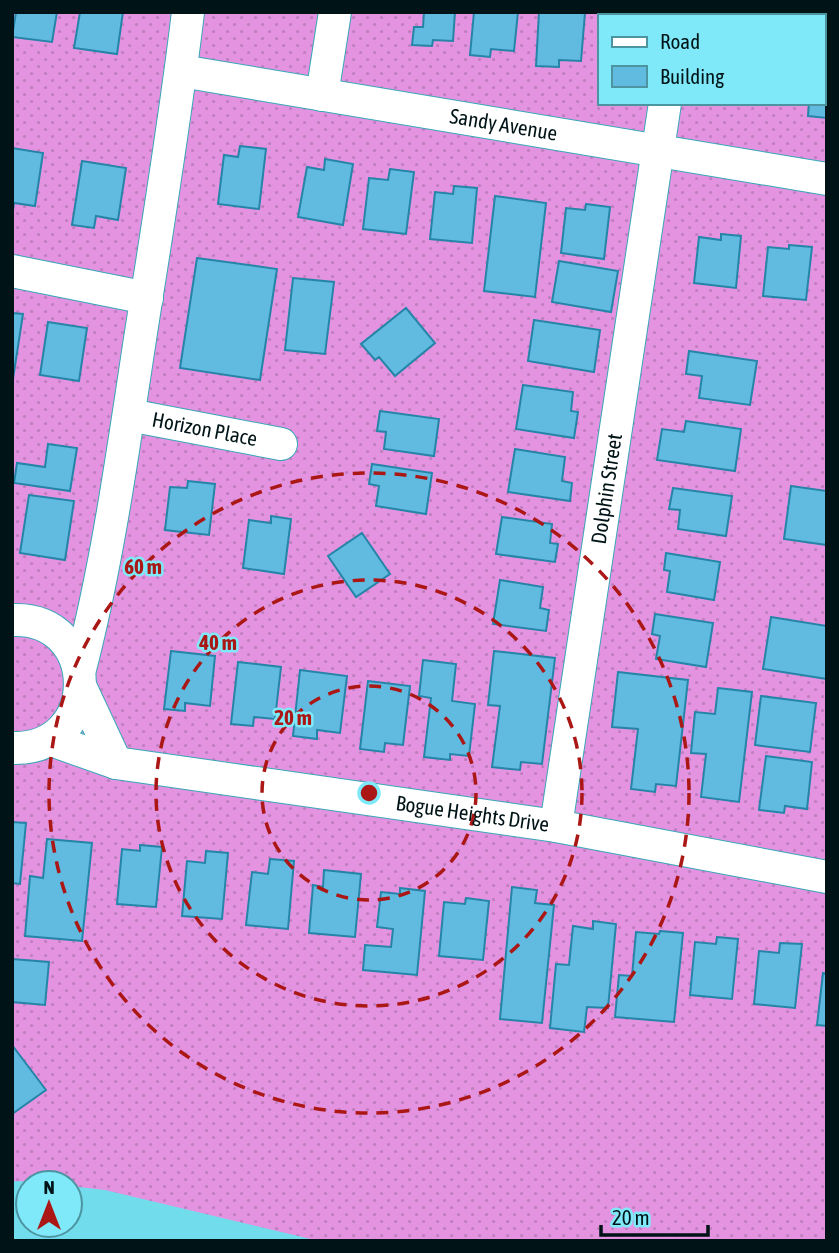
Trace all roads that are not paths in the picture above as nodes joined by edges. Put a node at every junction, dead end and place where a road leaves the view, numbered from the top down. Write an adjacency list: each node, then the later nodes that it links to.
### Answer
1 (188, 12): 3 (street)
2 (335, 12): 4 (street)
3 (181, 71): 4 (street, Sandy Avenue); 9 (street)
4 (322, 95): 6 (street, Sandy Avenue)
5 (665, 105): 6 (street, Dolphin Street)
6 (656, 152): 7 (street, Sandy Avenue); 18 (street, Dolphin Street)
7 (827, 179)
8 (12, 271): 9 (street)
9 (147, 298): 10 (street)
10 (128, 415): 11 (street, Horizon Place); 12 (street)
11 (281, 444)
12 (97, 603): 13 (street); 14 (street)
13 (21, 621): 14 (street)
14 (81, 679): 15 (street); 17 (street)
15 (51, 740): 16 (street); 17 (street, Bogue Heights Drive)
16 (12, 748)
17 (116, 763): 18 (street, Bogue Heights Drive)
18 (556, 826): 19 (street, Bogue Heights Drive)
19 (827, 877)

